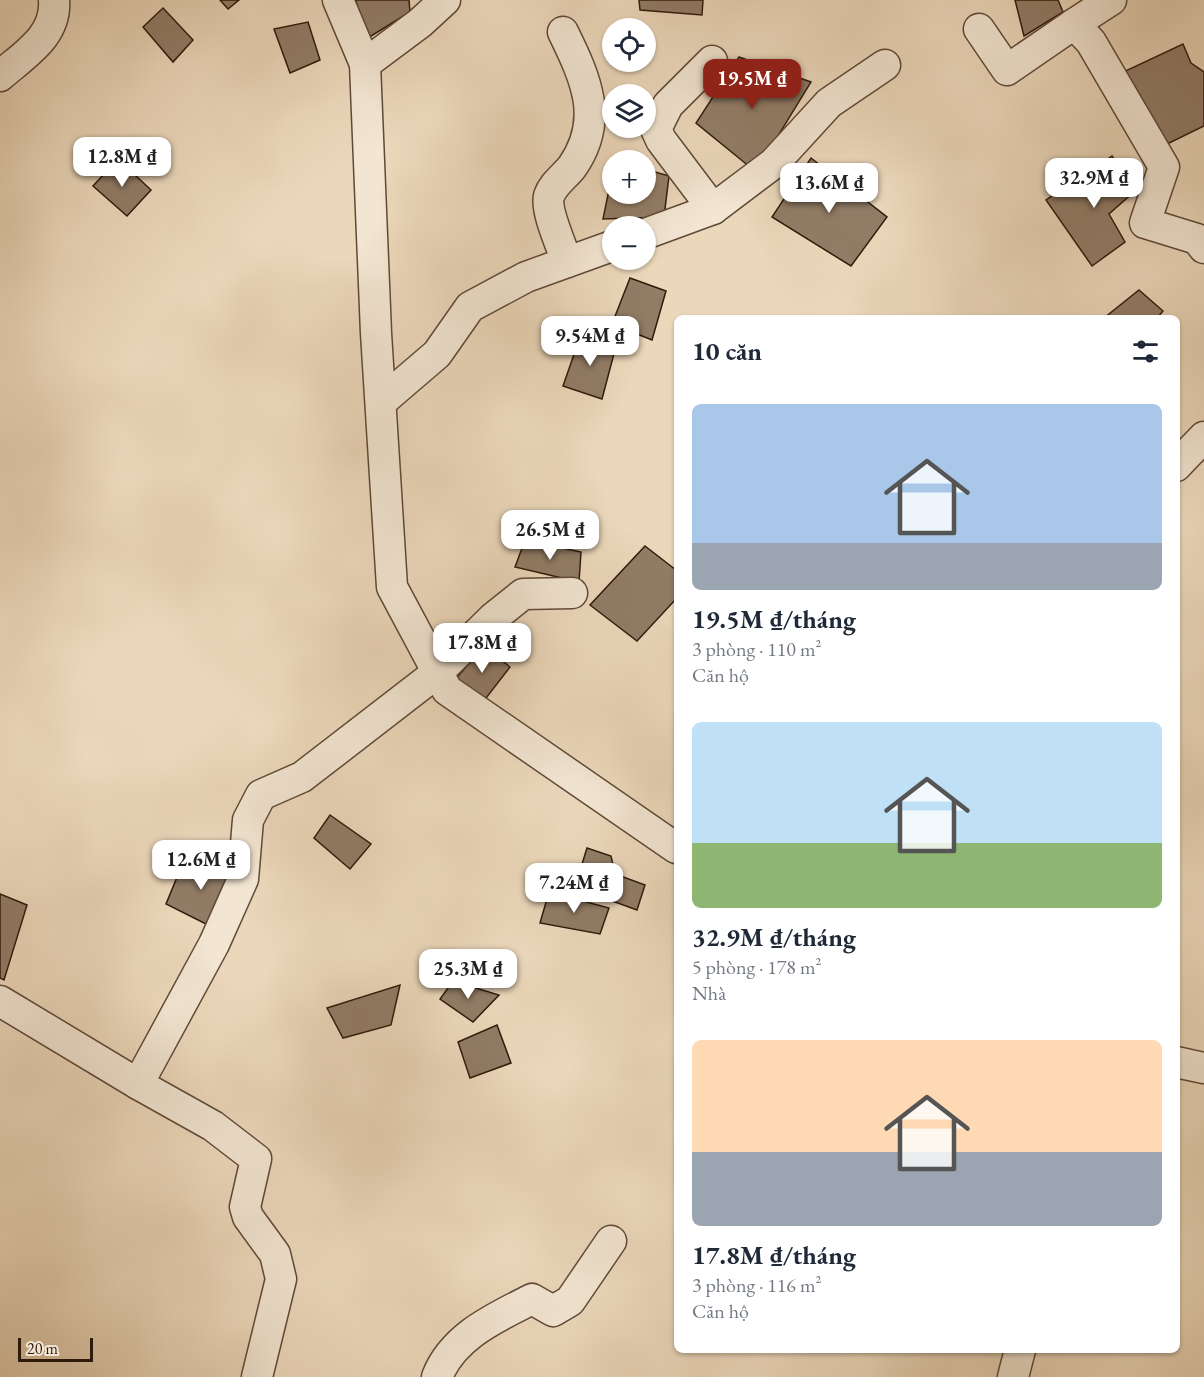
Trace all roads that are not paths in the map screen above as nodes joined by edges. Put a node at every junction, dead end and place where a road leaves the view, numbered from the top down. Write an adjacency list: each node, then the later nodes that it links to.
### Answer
1 (54, 0): 11 (street)
2 (338, 0): 9 (street)
3 (446, 0): 9 (street)
4 (1111, 0): 5 (street)
5 (1074, 24): 6 (street); 14 (street)
6 (979, 28)
7 (563, 32): 16 (street)
8 (712, 60): 12 (street)
9 (365, 64): 17 (street)
10 (885, 65): 12 (street)
11 (0, 76)
12 (713, 209): 13 (street)
13 (656, 230)
14 (1204, 248)
15 (602, 250): 16 (street)
16 (567, 262): 17 (street)
17 (381, 402): 21 (street)
18 (1204, 437): 19 (street)
19 (1180, 462)
20 (572, 593): 21 (street)
21 (438, 672): 22 (street); 26 (street)
22 (674, 847)
23 (0, 1001): 26 (street)
24 (1180, 1063): 25 (street)
25 (1204, 1068)
26 (138, 1084): 29 (street)
27 (611, 1241): 30 (street)
28 (1019, 1353): 31 (street)
29 (257, 1377)
30 (437, 1377)
31 (1013, 1377)

